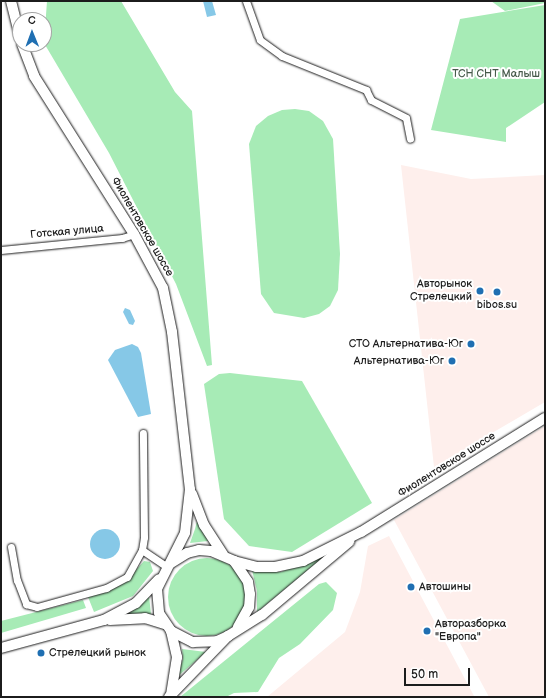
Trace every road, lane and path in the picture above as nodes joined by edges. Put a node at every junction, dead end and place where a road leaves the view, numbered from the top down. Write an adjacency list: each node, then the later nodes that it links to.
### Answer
1 (11, 1): 3 (main road)
2 (246, 1): 5 (street)
3 (14, 12)
4 (25, 52): 6 (main road, Фиолентовское шоссе)
5 (410, 139)
6 (134, 234): 7 (street, Готская улица); 10 (main road, Фиолентовское шоссе)
7 (1, 250)
8 (545, 418): 11 (main road, Фиолентовское шоссе)
9 (143, 433): 13 (street)
10 (190, 489): 14 (main road, Фиолентовское шоссе); 16 (main road, Фиолентовское шоссе)
11 (363, 530): 15 (main road, Фиолентовское шоссе); 20 (main road, Фиолентовское шоссе)
12 (11, 547): 13 (street)
13 (142, 550): 16 (street)
14 (223, 554): 15 (main road, Фиолентовское шоссе); 16 (main road, Фиолентовское шоссе)
15 (234, 561): 20 (main road, Фиолентовское шоссе)
16 (167, 567): 17 (main road, Фиолентовское шоссе)
17 (161, 577): 18 (main road); 19 (main road, Фиолентовское шоссе)
18 (104, 620): 19 (main road); 22 (main road)
19 (168, 627): 21 (main road, Фиолентовское шоссе); 23 (main road, Фиолентовское шоссе)
20 (237, 629): 21 (main road, Фиолентовское шоссе)
21 (228, 636): 23 (main road, Фиолентовское шоссе)
22 (1, 648)
23 (170, 695)

